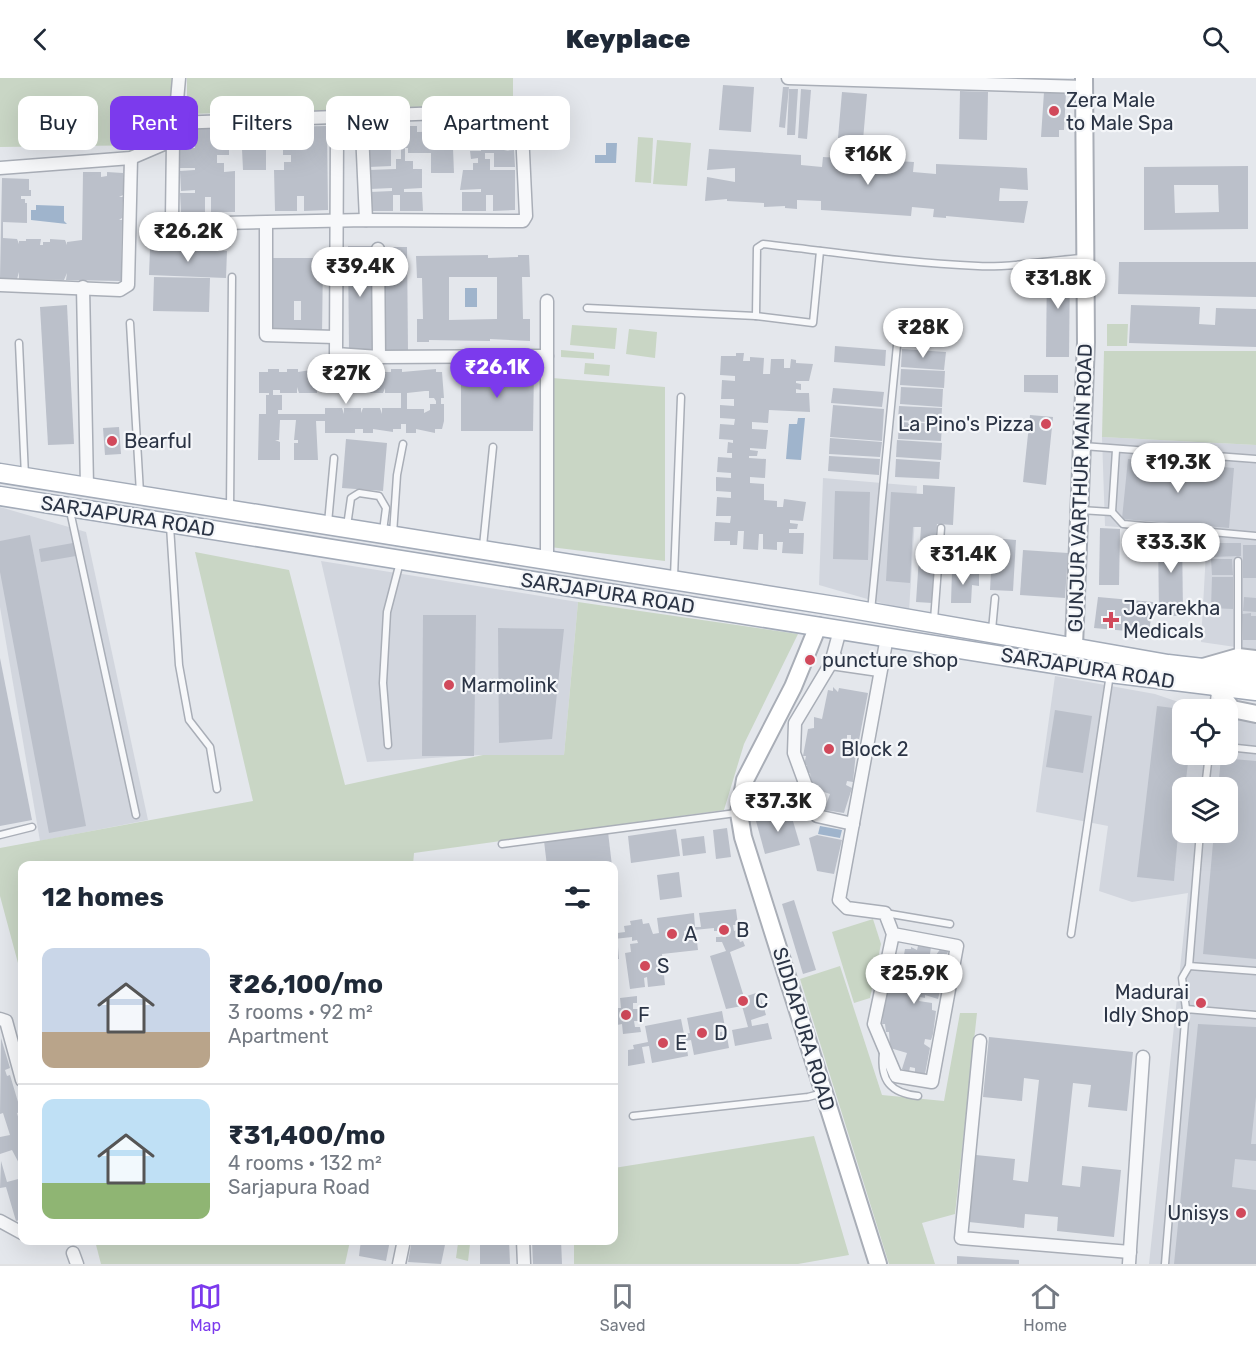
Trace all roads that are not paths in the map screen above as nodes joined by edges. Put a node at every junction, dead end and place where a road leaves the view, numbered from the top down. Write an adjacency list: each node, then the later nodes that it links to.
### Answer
1 (788, 78): 2 (street)
2 (821, 79): 4 (street)
3 (179, 80): 5 (street)
4 (1084, 82): 16 (street, GUNJUR VARTHUR MAIN ROAD)
5 (178, 96)
6 (198, 122): 11 (street)
7 (149, 150): 9 (street)
8 (173, 150): 13 (street)
9 (130, 158): 10 (street); 19 (street)
10 (0, 168)
11 (366, 220): 12 (street); 12 (street)
12 (338, 221): 13 (street); 24 (street)
13 (266, 223): 24 (street)
14 (378, 249): 28 (street)
15 (820, 251): 16 (lane); 22 (lane); 22 (lane)
16 (1086, 258): 31 (street, GUNJUR VARTHUR MAIN ROAD)
17 (232, 277): 42 (lane)
18 (0, 285): 19 (street)
19 (83, 287): 38 (street)
20 (547, 301): 27 (street)
21 (587, 308): 22 (lane)
22 (756, 316)
23 (130, 323): 39 (lane)
24 (335, 338): 28 (street)
25 (19, 343): 37 (lane)
26 (897, 345): 59 (lane)
27 (547, 356): 28 (street); 53 (street)
28 (379, 357)
29 (681, 397): 56 (lane)
30 (402, 444): 49 (lane)
31 (1083, 446): 33 (lane); 43 (street, GUNJUR VARTHUR MAIN ROAD)
32 (493, 447): 51 (lane)
33 (1116, 450): 35 (lane); 44 (lane)
34 (334, 458): 46 (lane)
35 (1256, 459)
36 (0, 473): 37 (main road, SARJAPURA ROAD)
37 (25, 476): 38 (main road, SARJAPURA ROAD)
38 (87, 486): 39 (main road, SARJAPURA ROAD)
39 (140, 495): 42 (main road, SARJAPURA ROAD)
40 (0, 496): 41 (main road, SARJAPURA ROAD)
41 (69, 507): 45 (main road, SARJAPURA ROAD); 83 (lane)
42 (230, 509): 46 (main road, SARJAPURA ROAD)
43 (1080, 510): 44 (lane); 65 (street, GUNJUR VARTHUR MAIN ROAD)
44 (1113, 512): 50 (lane)
45 (169, 522): 52 (main road, SARJAPURA ROAD); 81 (lane)
46 (327, 524): 47 (main road, SARJAPURA ROAD)
47 (346, 527): 49 (main road, SARJAPURA ROAD); 49 (lane)
48 (941, 528): 60 (lane)
49 (388, 534): 51 (main road, SARJAPURA ROAD)
50 (1256, 536)
51 (482, 550): 53 (main road, SARJAPURA ROAD)
52 (400, 559): 57 (main road, SARJAPURA ROAD); 78 (lane)
53 (547, 560): 55 (main road, SARJAPURA ROAD)
54 (1238, 561): 66 (lane)
55 (629, 573): 56 (main road, SARJAPURA ROAD); 57 (main road)
56 (674, 581): 59 (main road, SARJAPURA ROAD)
57 (624, 596): 61 (main road, SARJAPURA ROAD)
58 (995, 598): 63 (lane)
59 (872, 612): 60 (main road, SARJAPURA ROAD)
60 (934, 623): 63 (main road, SARJAPURA ROAD)
61 (818, 626): 62 (main road, SARJAPURA ROAD); 82 (street, SIDDAPURA ROAD)
62 (840, 630): 64 (main road, SARJAPURA ROAD); 68 (street)
63 (992, 632): 65 (main road, SARJAPURA ROAD)
64 (887, 637): 70 (street); 71 (main road, SARJAPURA ROAD)
65 (1074, 646): 69 (main road, SARJAPURA ROAD)
66 (1238, 657): 67 (street); 69 (street)
67 (1256, 659)
68 (831, 663): 70 (street); 84 (street)
69 (1203, 667): 72 (main road, SARJAPURA ROAD)
70 (879, 670): 84 (street)
71 (1110, 673): 73 (main road, SARJAPURA ROAD); 92 (lane)
72 (1256, 674)
73 (1221, 687): 74 (main road, SARJAPURA ROAD); 75 (lane); 76 (street); 77 (street)
74 (1256, 691)
75 (1217, 699)
76 (1256, 704)
77 (1256, 714)
78 (388, 745)
79 (1238, 748): 80 (lane)
80 (1256, 750)
81 (217, 789)
82 (739, 813): 88 (lane); 102 (street, SIDDAPURA ROAD)
83 (136, 815)
84 (853, 824): 89 (street)
85 (32, 827): 86 (lane)
86 (0, 835)
87 (1199, 843): 93 (lane)
88 (502, 844)
89 (885, 913): 90 (lane); 91 (street)
90 (950, 924)
91 (893, 934): 99 (street); 99 (street)
92 (1071, 934)
93 (1190, 966): 94 (lane); 95 (lane)
94 (1256, 971)
95 (1186, 1010): 96 (lane); 113 (lane)
96 (1256, 1015)
97 (0, 1019): 101 (street)
98 (980, 1041): 109 (street)
99 (884, 1047): 103 (lane)
100 (1143, 1057): 109 (street)
101 (18, 1065)
102 (824, 1092): 104 (lane); 112 (street, SIDDAPURA ROAD)
103 (918, 1096)
104 (633, 1116)
105 (0, 1221): 106 (street)
106 (18, 1231)
107 (403, 1245): 110 (street)
108 (523, 1245): 111 (street)
109 (1130, 1258)
110 (399, 1264)
111 (524, 1264)
112 (878, 1264)
113 (1165, 1264)

